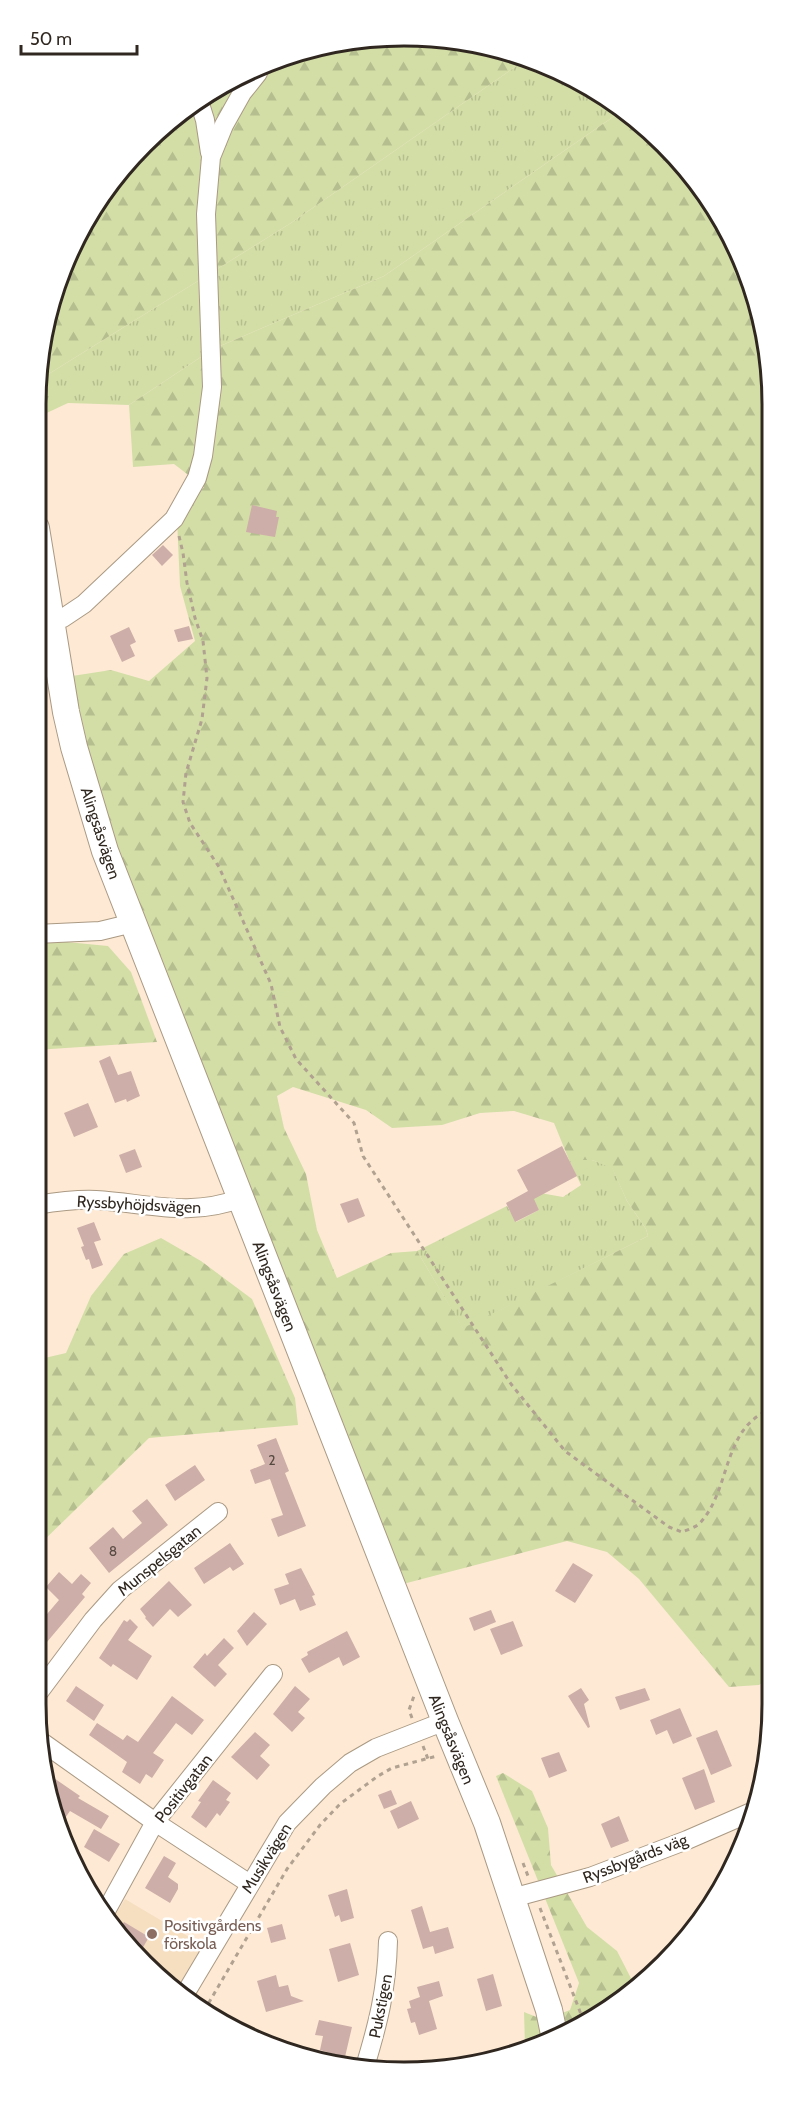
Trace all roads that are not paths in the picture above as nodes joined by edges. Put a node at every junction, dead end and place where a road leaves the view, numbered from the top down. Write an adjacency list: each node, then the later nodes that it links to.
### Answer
1 (252, 80): 3 (street)
2 (202, 110): 3 (street)
3 (211, 157): 5 (street)
4 (46, 586): 5 (main road, Alingsåsvägen)
5 (52, 621): 6 (main road, Alingsåsvägen)
6 (133, 923): 7 (street); 8 (main road, Alingsåsvägen)
7 (46, 934)
8 (241, 1198): 9 (street, Ryssbyhöjdsvägen); 13 (main road, Alingsåsvägen)
9 (46, 1204)
10 (218, 1512): 12 (street, Munspelsgatan)
11 (273, 1674): 16 (street, Positivgatan)
12 (46, 1683)
13 (445, 1721): 17 (street, Musikvägen); 18 (main road, Alingsåsvägen)
14 (50, 1747): 16 (street)
15 (745, 1815): 18 (street, Ryssbygårds väg)
16 (155, 1822): 17 (street); 19 (street, Positivgatan)
17 (249, 1884): 21 (street, Musikvägen)
18 (512, 1898): 22 (main road, Alingsåsvägen)
19 (109, 1906)
20 (388, 1941): 23 (street, Pukstigen)
21 (188, 1989)
22 (553, 2030)
23 (367, 2060)

